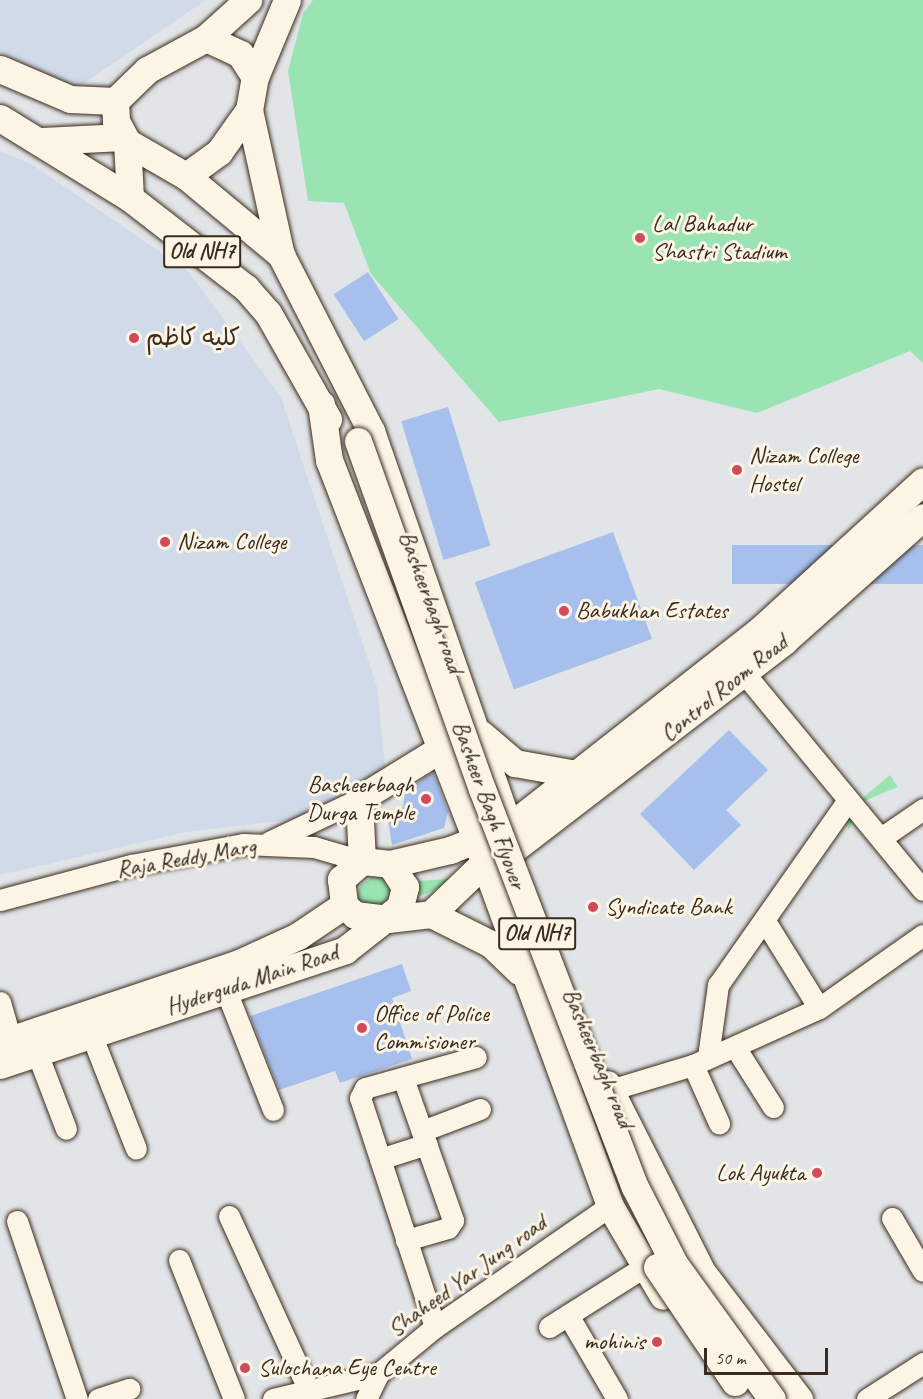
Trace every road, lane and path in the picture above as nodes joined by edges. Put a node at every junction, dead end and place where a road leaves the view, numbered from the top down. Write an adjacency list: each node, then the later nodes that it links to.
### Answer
1 (248, 0): 3 (main road)
2 (287, 0): 5 (main road)
3 (206, 38): 5 (main road); 6 (main road)
4 (0, 69): 6 (main road)
5 (255, 77): 7 (main road)
6 (115, 101): 9 (main road)
7 (249, 110): 11 (main road); 13 (main road)
8 (0, 117): 10 (main road, Old NH7)
9 (125, 140): 10 (main road); 11 (main road, Old NH7); 12 (main road)
10 (42, 141): 12 (main road, Old NH7)
11 (186, 176): 13 (main road, Old NH7)
12 (130, 198): 15 (main road, Old NH7)
13 (281, 255): 14 (main road, Old NH7)
14 (343, 383): 16 (main road, Basheer Bagh Flyover / Old NH7); 20 (main road, Basheerbagh road)
15 (321, 404): 16 (main road, Basheer Bagh Flyover / Old NH7); 21 (main road, Basheerbagh road)
16 (350, 444): 82 (main road, Basheer Bagh Flyover / Old NH7, bridge); 83 (main road, Basheer Bagh Flyover / Old NH7, bridge)
17 (923, 481): 22 (main road, Control Room Road)
18 (923, 517): 19 (main road, Control Room Road)
19 (744, 673): 24 (street); 26 (main road, Control Room Road)
20 (478, 731): 21 (main road); 22 (main road); 26 (main road, Basheerbagh road)
21 (439, 746): 23 (main road); 29 (main road, Basheerbagh road)
22 (576, 774): 26 (main road, Control Room Road)
23 (359, 799): 28 (street); 30 (main road)
24 (849, 800): 27 (street); 37 (street)
25 (923, 809): 27 (street)
26 (513, 837): 29 (main road); 51 (main road, Basheerbagh road)
27 (881, 838): 32 (street)
28 (269, 843): 30 (street, Raja Reddy Marg); 33 (street, Raja Reddy Marg)
29 (480, 853): 31 (main road, Raja Reddy Marg); 35 (main road); 39 (main road, Basheerbagh road)
30 (362, 861): 31 (main road, Raja Reddy Marg); 34 (main road)
31 (390, 864): 36 (main road)
32 (923, 890)
33 (0, 900)
34 (344, 904): 36 (main road); 44 (main road, Hyderguda Main Road)
35 (431, 914): 36 (main road, Hyderguda Main Road); 39 (main road)
36 (388, 919): 40 (main road, Hyderguda Main Road)
37 (765, 921): 42 (street); 48 (street)
38 (923, 935): 42 (street)
39 (523, 974): 60 (main road, Basheerbagh road)
40 (225, 988): 43 (main road, Hyderguda Main Road); 54 (street)
41 (0, 1002): 44 (street)
42 (819, 1008): 45 (street)
43 (91, 1034): 46 (main road, Hyderguda Main Road); 58 (street)
44 (6, 1041)
45 (735, 1047): 48 (street); 52 (street)
46 (37, 1053): 49 (main road, Hyderguda Main Road); 56 (street)
47 (476, 1057): 50 (street)
48 (700, 1061): 51 (street); 55 (street)
49 (0, 1065)
50 (403, 1078): 57 (street); 59 (street)
51 (610, 1090): 84 (main road, Basheerbagh road)
52 (773, 1107)
53 (480, 1109): 57 (street)
54 (273, 1110)
55 (719, 1123)
56 (66, 1129)
57 (424, 1138): 59 (street); 64 (street)
58 (136, 1149)
59 (380, 1159): 64 (street)
60 (610, 1206): 66 (main road, Basheerbagh road); 69 (street, Shaheed Yar Jung road)
61 (229, 1216): 74 (street)
62 (891, 1218): 67 (street)
63 (17, 1221): 75 (street)
64 (406, 1240): 69 (street)
65 (179, 1260): 77 (street)
66 (644, 1267): 68 (street); 81 (main road, Basheerbagh road)
67 (923, 1271)
68 (568, 1315): 70 (street); 80 (street)
69 (435, 1327): 72 (street, Shaheed Yar Jung road)
70 (549, 1327)
71 (923, 1363): 85 (street)
72 (378, 1374): 74 (street); 79 (street, Shaheed Yar Jung road)
73 (129, 1389): 76 (street)
74 (309, 1390): 78 (street)
75 (77, 1399)
76 (98, 1399)
77 (234, 1399)
78 (273, 1399)
79 (366, 1399)
80 (617, 1399)
81 (737, 1399)
82 (749, 1399)
83 (772, 1399)
84 (799, 1399)
85 (867, 1399)

